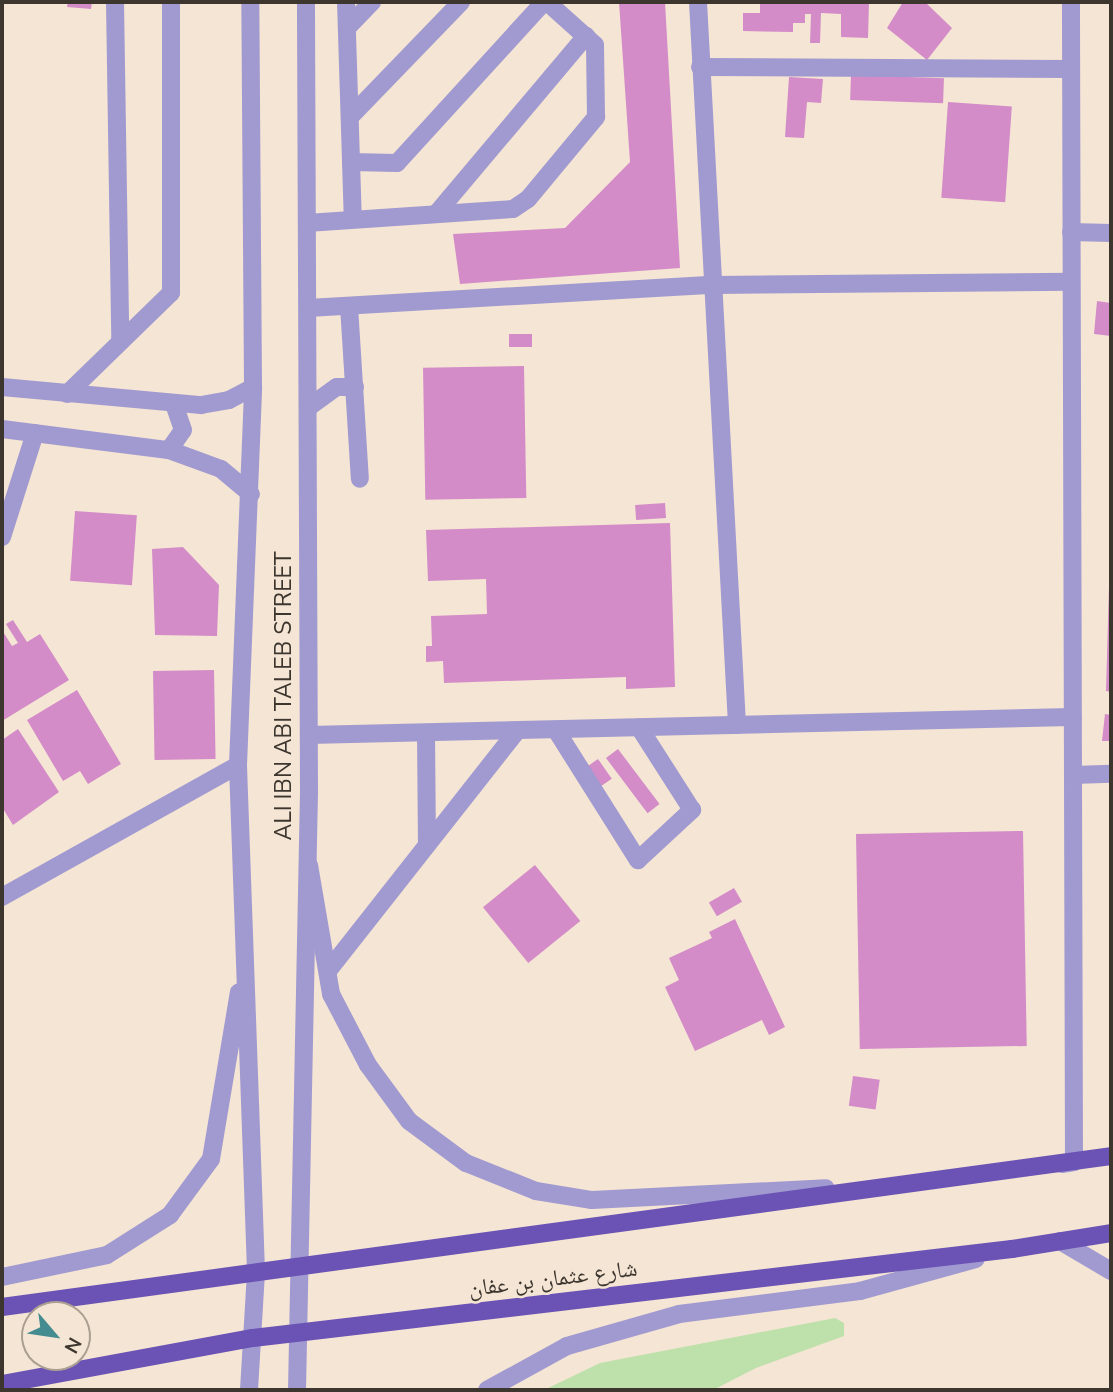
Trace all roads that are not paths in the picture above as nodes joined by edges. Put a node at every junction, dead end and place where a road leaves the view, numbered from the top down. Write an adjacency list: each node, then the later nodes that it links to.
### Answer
1 (115, 2): 26 (street)
2 (171, 2): 26 (street)
3 (250, 2): 28 (street, ALI IBN ABI TALEB STREET)
4 (306, 2): 19 (street, ALI IBN ABI TALEB STREET)
5 (346, 2): 11 (street)
6 (372, 2): 11 (street)
7 (461, 2): 15 (street)
8 (545, 2): 12 (street); 16 (street)
9 (698, 2): 13 (street)
10 (1071, 2): 14 (street)
11 (347, 28): 15 (street)
12 (586, 36): 17 (street); 17 (street)
13 (700, 67): 14 (street); 23 (street)
14 (1071, 69): 20 (street)
15 (350, 117): 16 (street)
16 (351, 163): 18 (street)
17 (436, 214): 18 (street)
18 (354, 219): 19 (street)
19 (307, 223): 25 (street, ALI IBN ABI TALEB STREET)
20 (1071, 232): 21 (street); 22 (street)
21 (1111, 233)
22 (1071, 282): 23 (street); 39 (street)
23 (712, 285): 24 (street); 40 (street)
24 (349, 306): 25 (street); 29 (street)
25 (309, 308): 32 (street, ALI IBN ABI TALEB STREET)
26 (120, 339): 30 (street)
27 (2, 387): 30 (street)
28 (253, 387): 31 (street); 37 (street, ALI IBN ABI TALEB STREET)
29 (355, 387): 32 (street); 36 (street)
30 (67, 394): 31 (street)
31 (174, 404): 35 (street)
32 (309, 407): 45 (street, ALI IBN ABI TALEB STREET)
33 (2, 429): 34 (street)
34 (35, 433): 35 (street); 38 (street)
35 (169, 450): 37 (street)
36 (360, 479)
37 (251, 494): 46 (street, ALI IBN ABI TALEB STREET)
38 (2, 537)
39 (1073, 717): 40 (street); 48 (street)
40 (737, 725): 41 (street)
41 (639, 727): 43 (street); 43 (street)
42 (517, 730): 43 (street); 44 (street); 49 (street)
43 (556, 730)
44 (426, 733): 45 (street); 49 (street)
45 (309, 735): 50 (street, ALI IBN ABI TALEB STREET)
46 (238, 765): 51 (street); 52 (street, ALI IBN ABI TALEB STREET)
47 (1111, 774): 48 (street)
48 (1073, 775): 55 (street)
49 (427, 845): 53 (street)
50 (309, 864): 53 (street); 59 (street, ALI IBN ABI TALEB STREET)
51 (2, 897)
52 (246, 933): 60 (street); 62 (street)
53 (328, 971): 55 (street)
54 (1111, 1156): 55 (main road, شارع عثمان بن عفان)
55 (1074, 1162): 59 (main road, شارع عثمان بن عفان)
56 (1111, 1233): 57 (main road, شارع عثمان بن عفان)
57 (1060, 1241): 58 (main road, شارع عثمان بن عفان); 61 (street)
58 (1012, 1249): 64 (main road, شارع عثمان بن عفان); 69 (street)
59 (296, 1266): 60 (main road, شارع عثمان بن عفان); 64 (street, ALI IBN ABI TALEB STREET)
60 (256, 1271): 63 (main road, شارع عثمان بن عفان); 65 (street)
61 (1111, 1271)
62 (2, 1277)
63 (2, 1307)
64 (296, 1335): 65 (main road, شارع عثمان بن عفان); 68 (street, ALI IBN ABI TALEB STREET)
65 (253, 1339): 66 (main road, شارع عثمان بن عفان); 67 (street)
66 (2, 1384)
67 (249, 1390)
68 (297, 1390)
69 (487, 1390)

